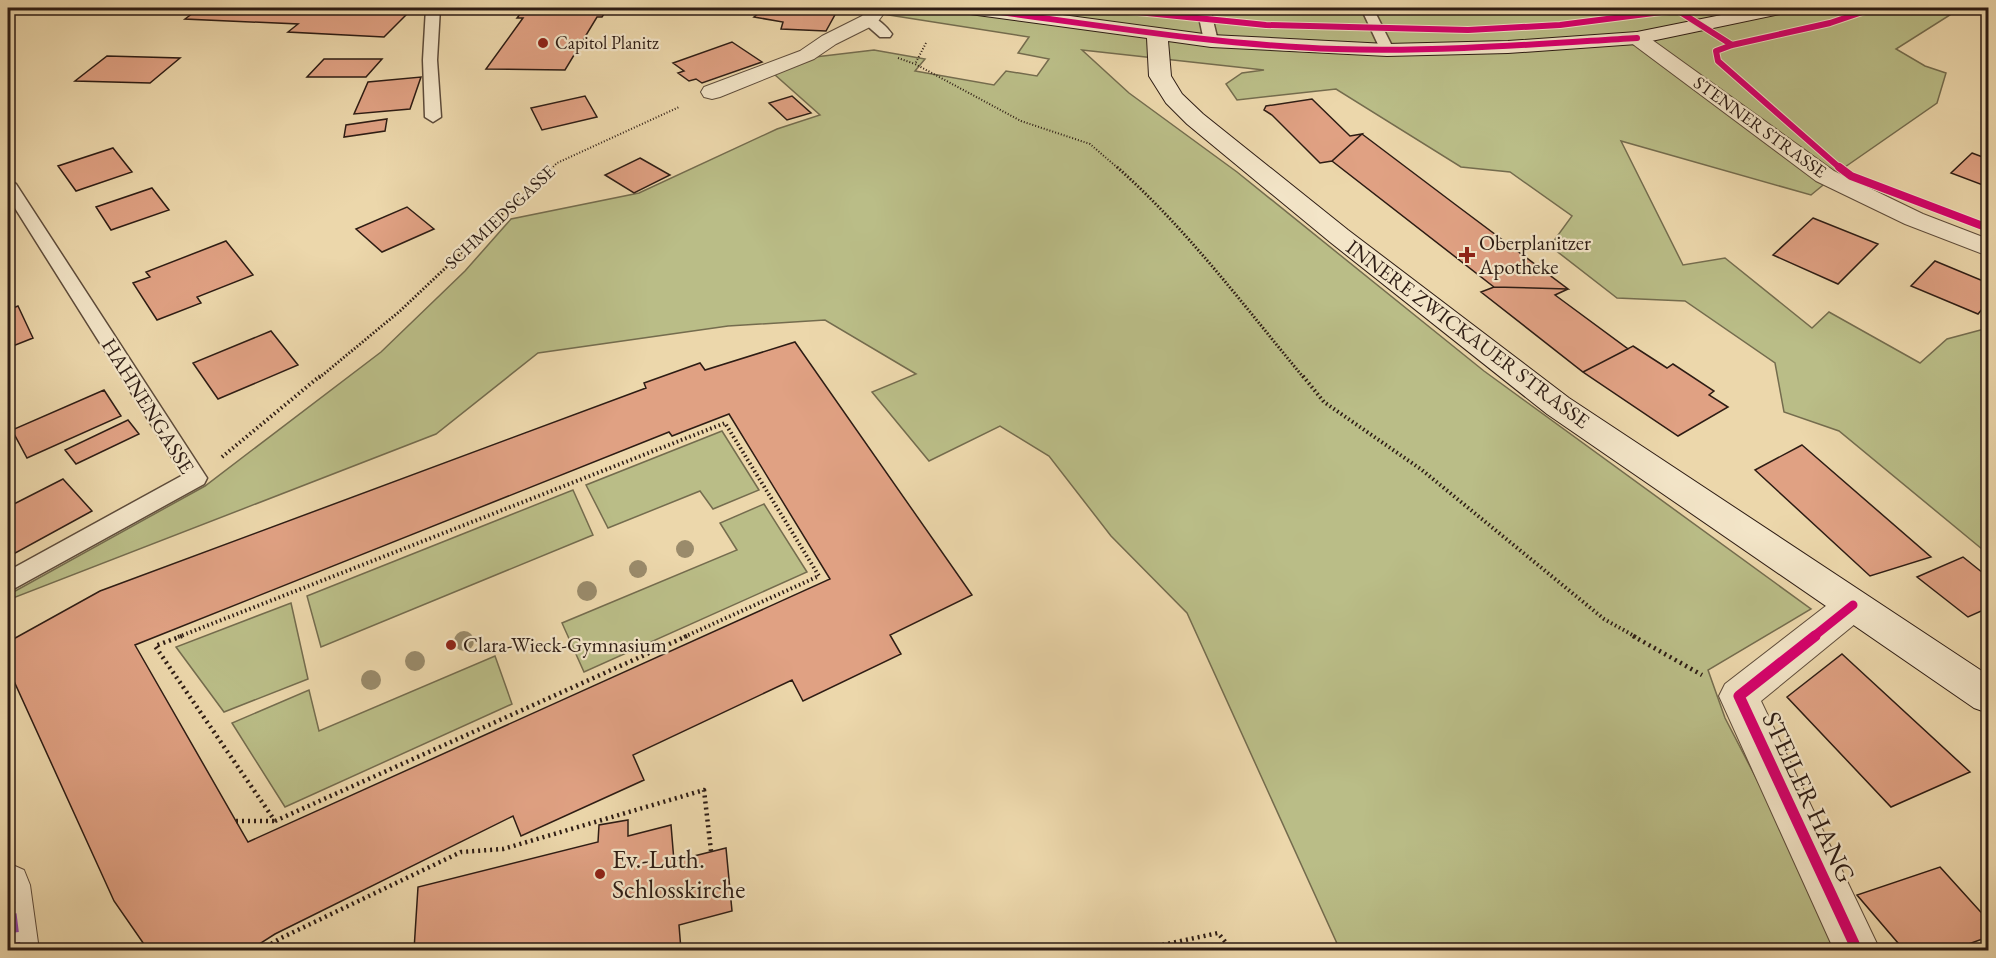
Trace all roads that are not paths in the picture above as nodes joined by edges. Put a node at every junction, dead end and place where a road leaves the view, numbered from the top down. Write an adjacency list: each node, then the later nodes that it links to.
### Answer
1 (433, 8): 13 (lane)
2 (970, 8): 8 (main road)
3 (1203, 8): 10 (lane)
4 (1367, 8): 11 (lane)
5 (1780, 8): 9 (main road)
6 (874, 14): 7 (lane); 12 (main road)
7 (885, 34)
8 (1157, 34): 10 (main road); 17 (main road, INNERE ZWICKAUER STRASSE)
9 (1637, 38): 11 (main road); 15 (main road, STENNER STRASSE)
10 (1211, 41): 11 (main road)
11 (1388, 50)
12 (712, 92)
13 (433, 117)
14 (8, 183): 16 (lane, HAHNENGASSE)
15 (1989, 248)
16 (8, 582)
17 (1853, 605): 18 (main road, INNERE ZWICKAUER STRASSE); 21 (main road, STEILER HANG)
18 (1989, 696)
19 (8, 886): 20 (main road)
20 (15, 950)
21 (1857, 951)

